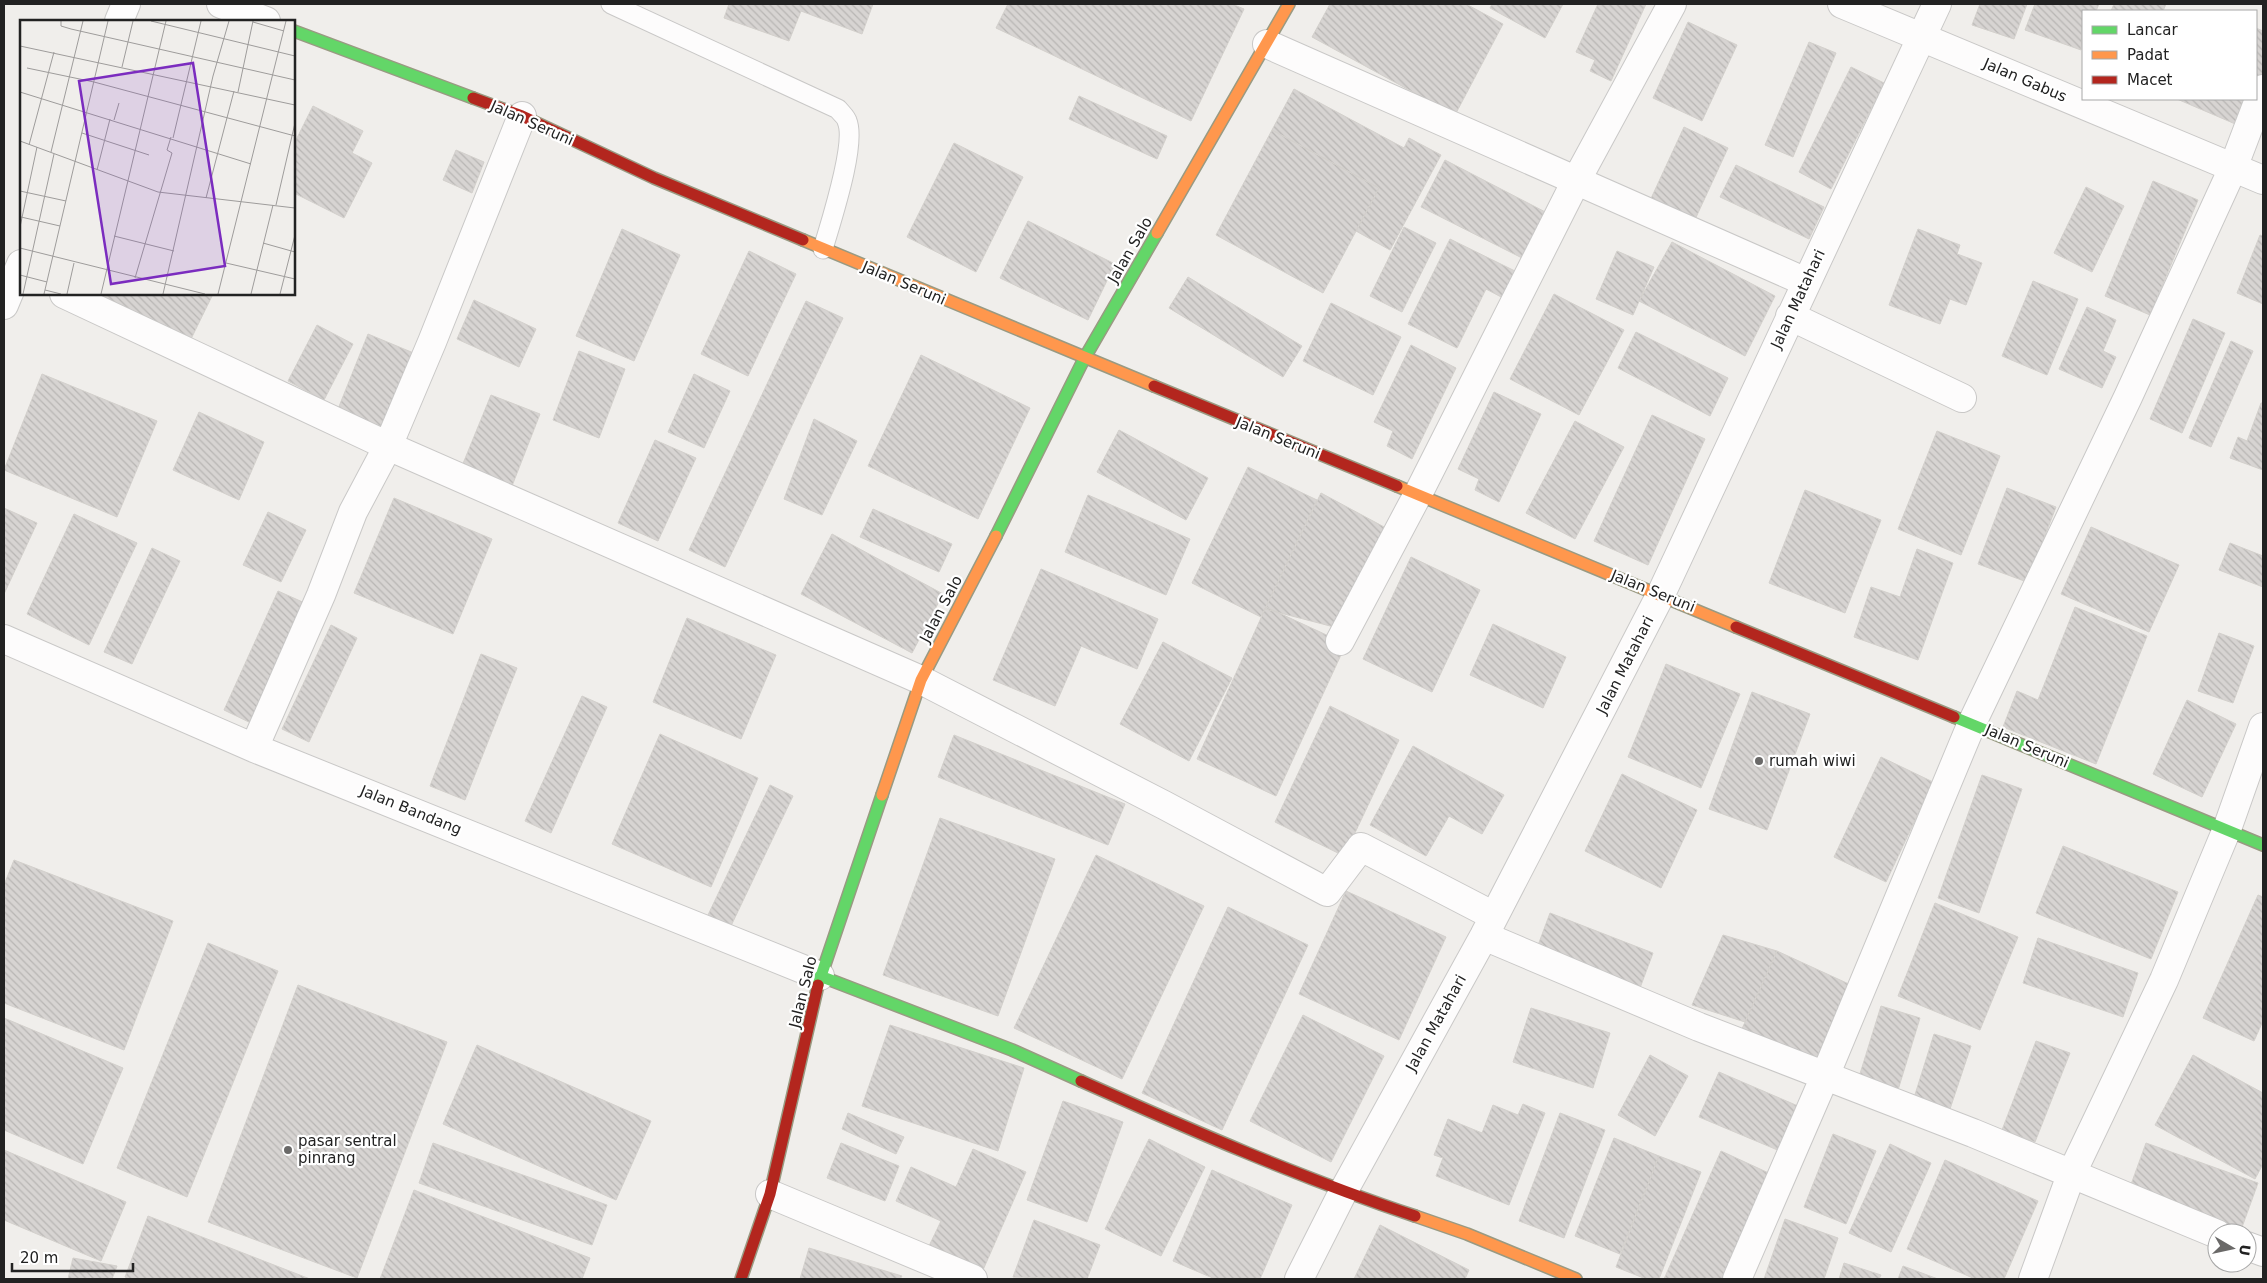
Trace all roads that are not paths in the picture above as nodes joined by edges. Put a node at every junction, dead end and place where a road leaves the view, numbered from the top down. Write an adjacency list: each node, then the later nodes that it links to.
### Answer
1 (126, 4): 8 (street)
2 (221, 4): 9 (street)
3 (610, 4): 18 (lane)
4 (1289, 4): 12 (street, Jalan Salo)
5 (1672, 4): 17 (street)
6 (1842, 4): 11 (street, Jalan Gabus)
7 (1937, 4): 11 (street, Jalan Matahari)
8 (118, 20)
9 (263, 20)
10 (295, 31): 14 (street, Jalan Seruni)
11 (1922, 37): 15 (street, Jalan Gabus); 20 (street, Jalan Matahari)
12 (1267, 44): 17 (street); 24 (street, Jalan Salo)
13 (2263, 89): 15 (street)
14 (522, 116): 18 (street, Jalan Seruni); 26 (street)
15 (2233, 168): 16 (street, Jalan Gabus); 32 (street)
16 (2263, 180)
17 (1576, 181): 20 (street); 27 (street)
18 (823, 250): 24 (street, Jalan Seruni)
19 (20, 270): 22 (street)
20 (1806, 282): 23 (street, Jalan Matahari)
21 (66, 295): 26 (street)
22 (4, 306)
23 (1790, 316): 25 (street); 28 (street, Jalan Matahari)
24 (1084, 359): 27 (street, Jalan Seruni); 31 (street, Jalan Salo)
25 (1962, 398)
26 (388, 446): 31 (street); 34 (street)
27 (1418, 494): 28 (street, Jalan Seruni); 30 (street)
28 (1662, 594): 32 (street, Jalan Seruni); 37 (street, Jalan Matahari)
29 (4, 639): 34 (street, Jalan Bandang)
30 (1340, 641)
31 (921, 680): 37 (street); 38 (street, Jalan Salo)
32 (1972, 723): 35 (street, Jalan Seruni); 39 (street)
33 (2263, 727): 35 (street)
34 (254, 748): 38 (street, Jalan Bandang)
35 (2227, 829): 36 (street, Jalan Seruni); 40 (street)
36 (2263, 845)
37 (1489, 926): 39 (street); 41 (street, Jalan Matahari)
38 (820, 976): 41 (street); 42 (street, Jalan Salo)
39 (1825, 1076): 40 (street); 48 (street)
40 (2071, 1175): 43 (street); 49 (street)
41 (1343, 1192): 46 (street, Jalan Matahari); 47 (street)
42 (770, 1194): 44 (street, Jalan Salo); 45 (street)
43 (2207, 1230)
44 (742, 1279)
45 (972, 1279)
46 (1299, 1279)
47 (1576, 1279)
48 (1736, 1279)
49 (2033, 1279)

